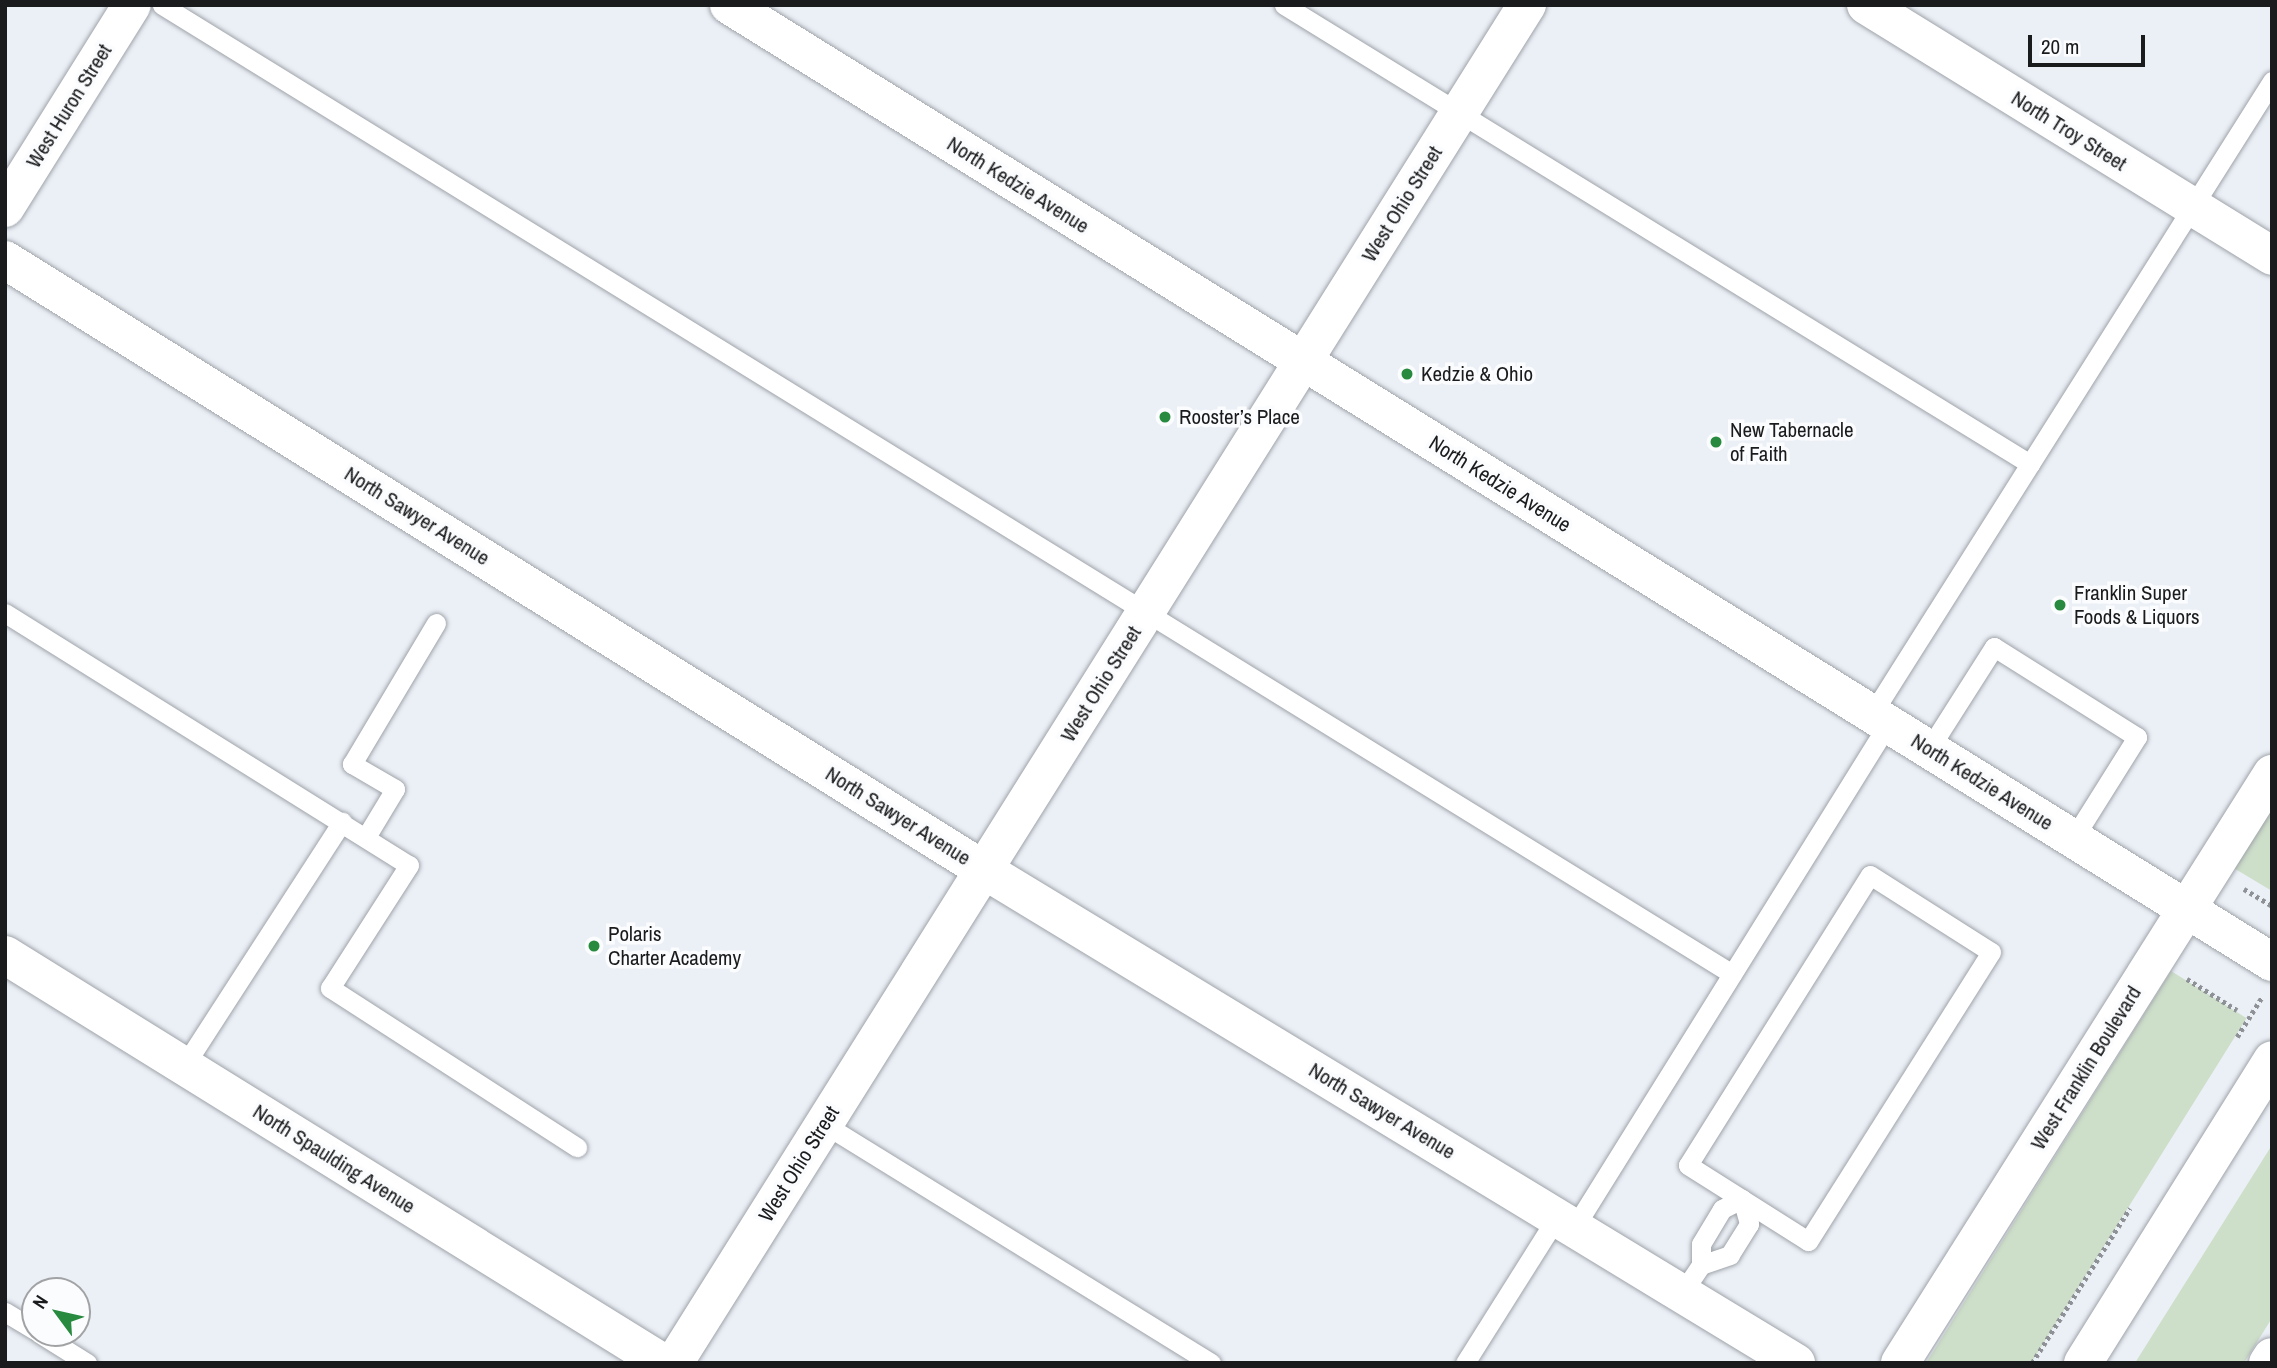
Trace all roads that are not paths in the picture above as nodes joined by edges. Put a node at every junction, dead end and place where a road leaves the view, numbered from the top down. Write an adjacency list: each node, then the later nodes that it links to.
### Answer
1 (132, 5): 9 (street, West Huron Street)
2 (162, 5): 15 (lane)
3 (729, 5): 13 (street, North Kedzie Avenue)
4 (1284, 5): 8 (lane)
5 (1527, 5): 8 (street, West Ohio Street)
6 (1866, 5): 10 (street, North Troy Street)
7 (2272, 81): 10 (lane)
8 (1459, 113): 13 (street, West Ohio Street); 14 (lane)
9 (5, 208)
10 (2193, 208): 11 (street, North Troy Street); 14 (lane)
11 (2272, 256)
12 (5, 260): 24 (street, North Sawyer Avenue)
13 (1303, 362): 15 (street, West Ohio Street); 18 (street, North Kedzie Avenue)
14 (2030, 464): 18 (lane)
15 (1146, 612): 24 (street, West Ohio Street); 28 (lane)
16 (5, 613): 21 (lane)
17 (436, 624): 22 (lane)
18 (1880, 719): 19 (street, North Kedzie Avenue); 28 (lane)
19 (1929, 750): 23 (street, North Kedzie Avenue); 23 (lane)
20 (2272, 774): 25 (street, West Franklin Boulevard)
21 (342, 822): 22 (lane); 30 (lane)
22 (366, 837): 32 (lane)
23 (2073, 839): 25 (street, North Kedzie Avenue)
24 (984, 870): 31 (street, West Ohio Street); 34 (street, North Sawyer Avenue)
25 (2186, 909): 27 (street, North Kedzie Avenue); 48 (street, West Franklin Boulevard)
26 (5, 955): 30 (street, North Spaulding Avenue)
27 (2272, 962)
28 (1732, 974): 34 (lane)
29 (2272, 1060): 41 (street)
30 (184, 1066): 43 (street, North Spaulding Avenue)
31 (824, 1124): 39 (lane); 44 (street, West Ohio Street)
32 (577, 1147)
33 (1742, 1199): 33 (lane); 35 (lane); 35 (lane)
34 (1565, 1223): 35 (street, North Sawyer Avenue); 46 (lane)
35 (1691, 1279): 47 (street, North Sawyer Avenue)
36 (5, 1312): 37 (lane)
37 (21, 1322)
38 (61, 1347): 42 (lane)
39 (1186, 1356): 45 (lane)
40 (2272, 1357): 49 (street)
41 (2083, 1362)
42 (87, 1363)
43 (663, 1363)
44 (674, 1363)
45 (1211, 1363)
46 (1465, 1363)
47 (1796, 1363)
48 (1900, 1363)
49 (2268, 1363)

